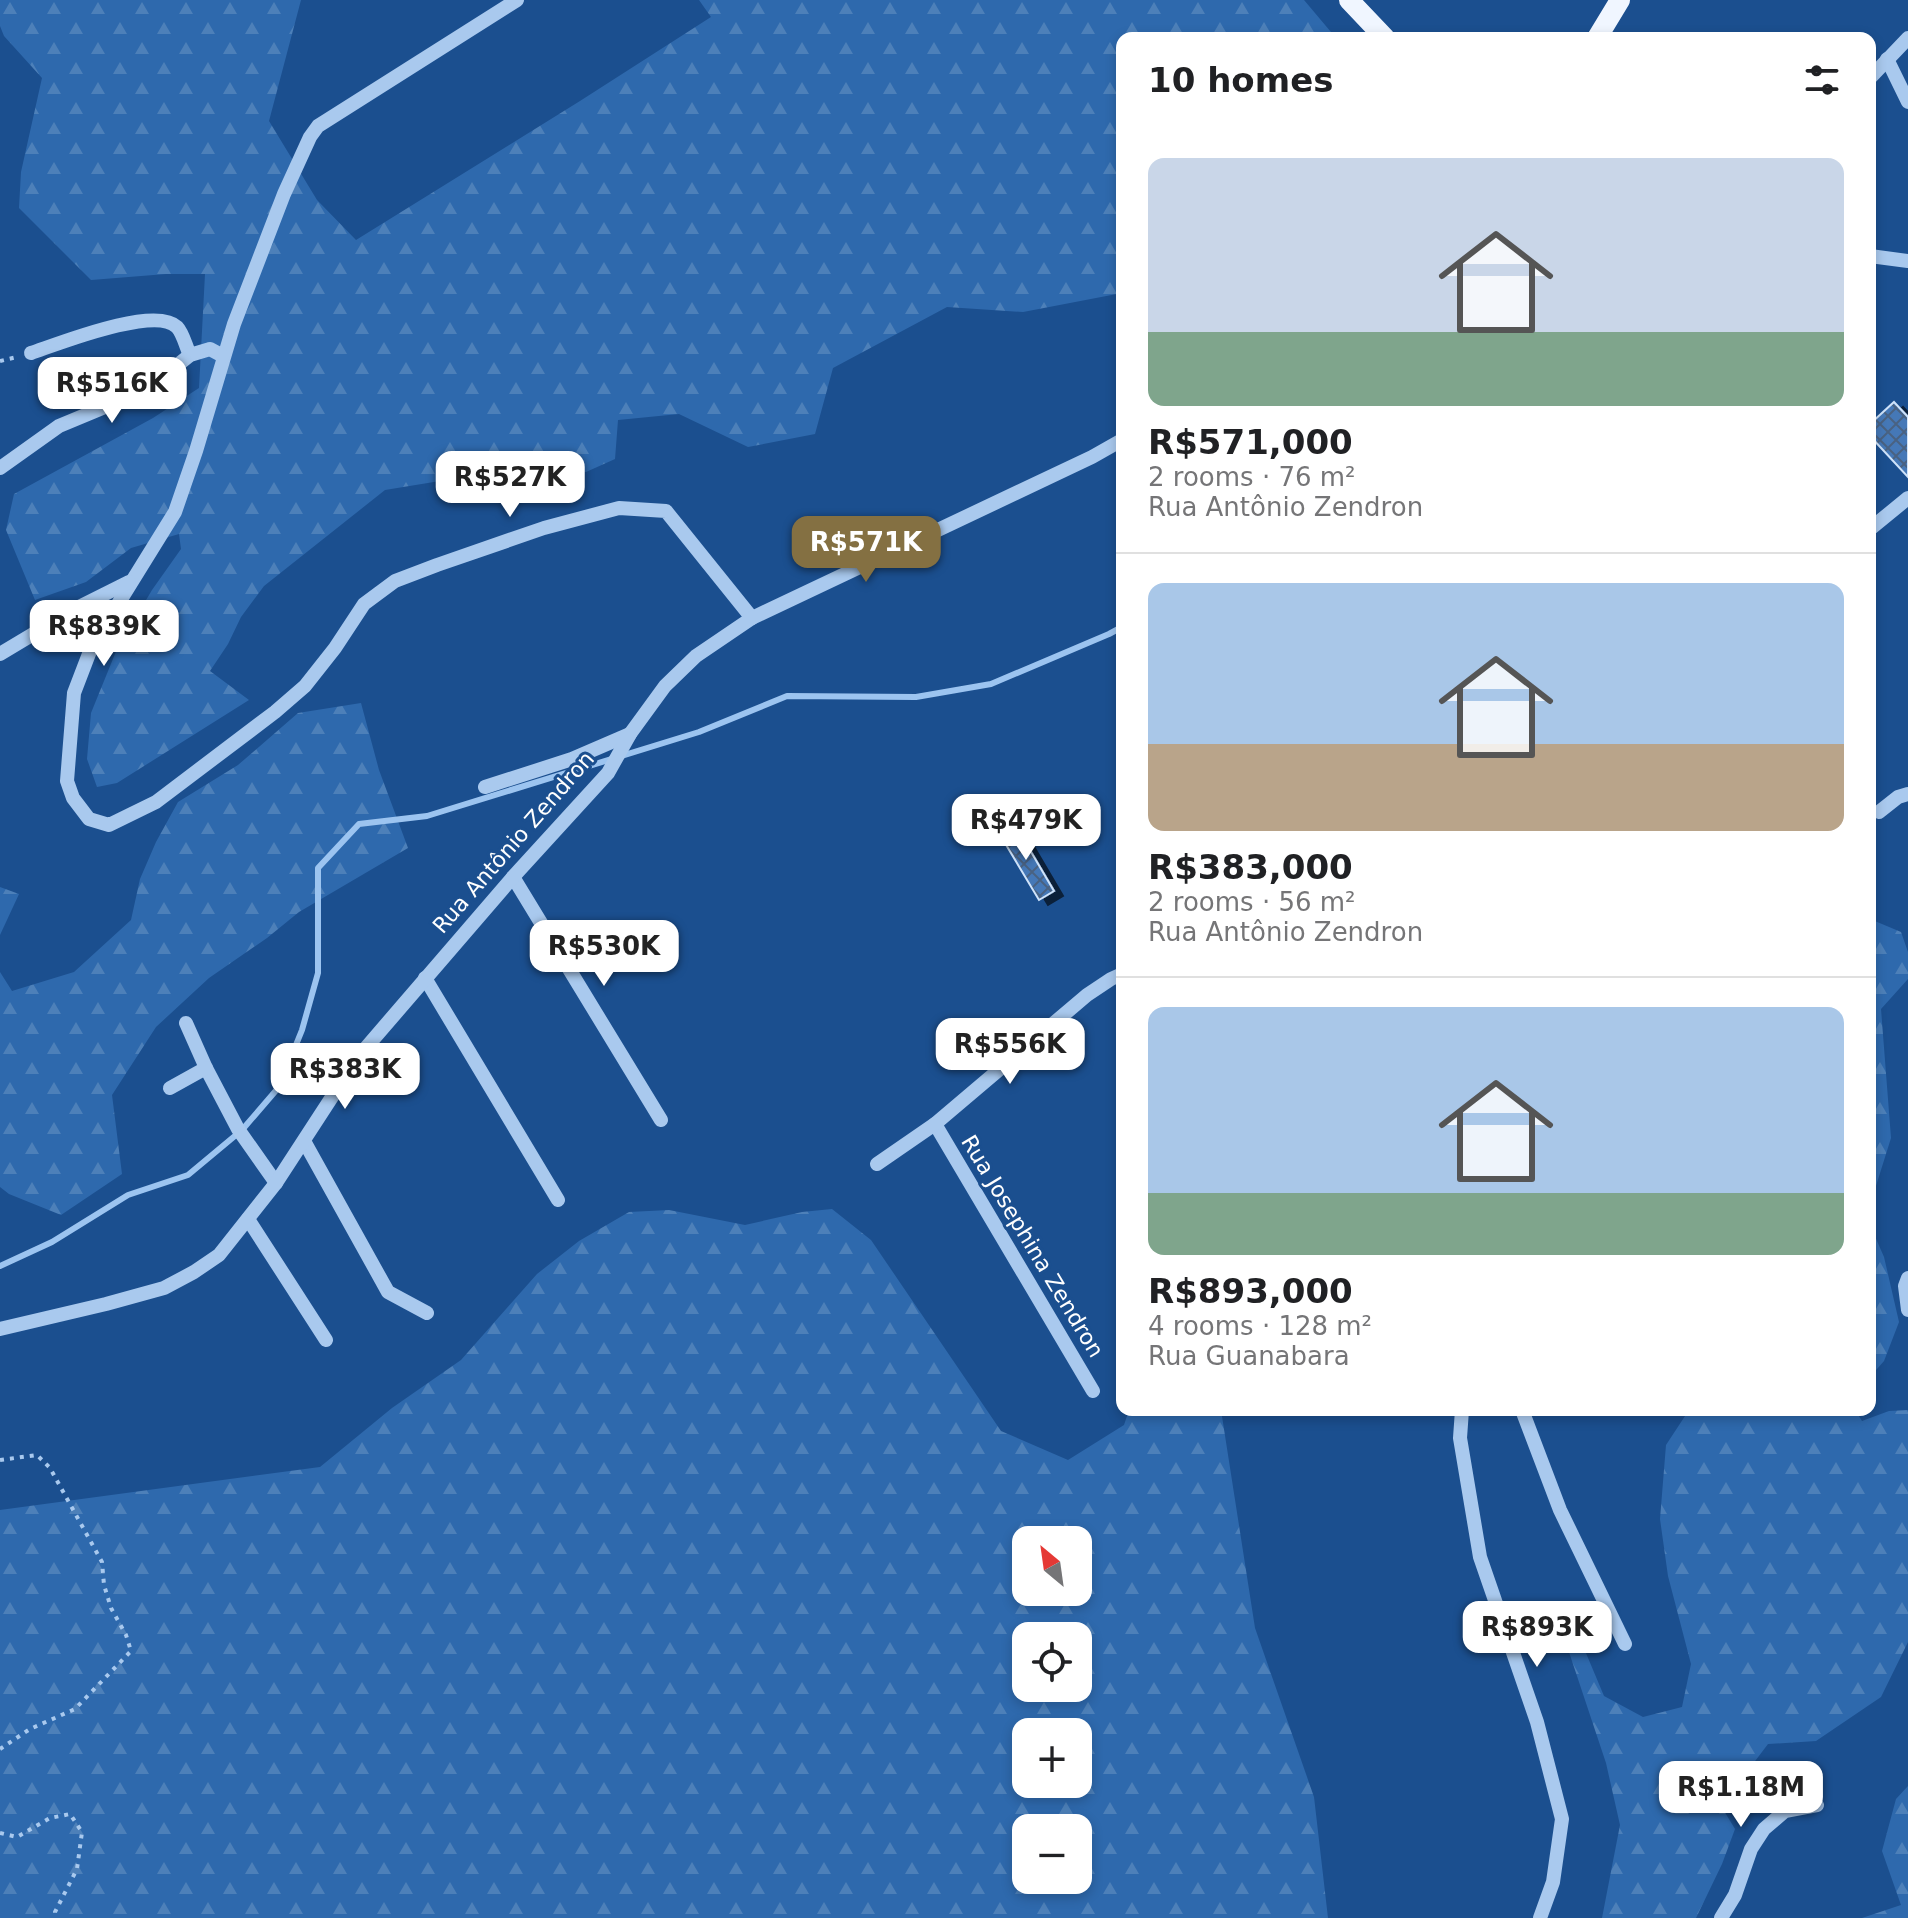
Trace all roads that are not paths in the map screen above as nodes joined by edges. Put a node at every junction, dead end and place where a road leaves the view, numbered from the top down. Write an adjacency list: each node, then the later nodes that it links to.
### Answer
1 (517, 0): 14 (street)
2 (1349, 0): 4 (main road)
3 (1620, 0): 5 (main road)
4 (1379, 32)
5 (1601, 32)
6 (1908, 38): 7 (street)
7 (1887, 59): 8 (street); 9 (street)
8 (1876, 71)
9 (1908, 102)
10 (1876, 257): 11 (street)
11 (1908, 261)
12 (31, 353): 13 (street)
13 (190, 355): 14 (street); 16 (street)
14 (223, 356): 19 (street)
15 (1116, 443): 20 (street, Rua Antônio Zendron)
16 (0, 468)
17 (1908, 498): 18 (street)
18 (1876, 524)
19 (131, 581): 20 (street); 21 (street)
20 (752, 618): 22 (street, Rua Antônio Zendron)
21 (0, 654)
22 (630, 734): 23 (street); 26 (street, Rua Antônio Zendron)
23 (485, 787)
24 (1908, 794): 25 (street)
25 (1879, 812)
26 (513, 877): 28 (street, Rua Antônio Zendron); 32 (street)
27 (1116, 977): 33 (street)
28 (425, 978): 34 (street, Rua Antônio Zendron); 37 (street)
29 (186, 1023): 30 (street)
30 (206, 1068): 31 (street); 36 (street)
31 (170, 1088)
32 (661, 1120)
33 (935, 1124): 35 (street); 44 (street, Rua Josephina Zendron)
34 (304, 1141): 36 (street, Rua Antônio Zendron); 41 (street)
35 (877, 1164)
36 (276, 1183): 38 (street, Rua Antônio Zendron)
37 (558, 1200)
38 (248, 1219): 42 (street, Rua Antônio Zendron); 43 (street)
39 (1908, 1278): 40 (street)
40 (1908, 1310)
41 (427, 1313)
42 (0, 1329)
43 (326, 1340)
44 (1093, 1391)
45 (1462, 1416): 49 (street)
46 (1524, 1416): 47 (street)
47 (1625, 1644)
48 (1817, 1805): 50 (street)
49 (1540, 1918)
50 (1721, 1918)

